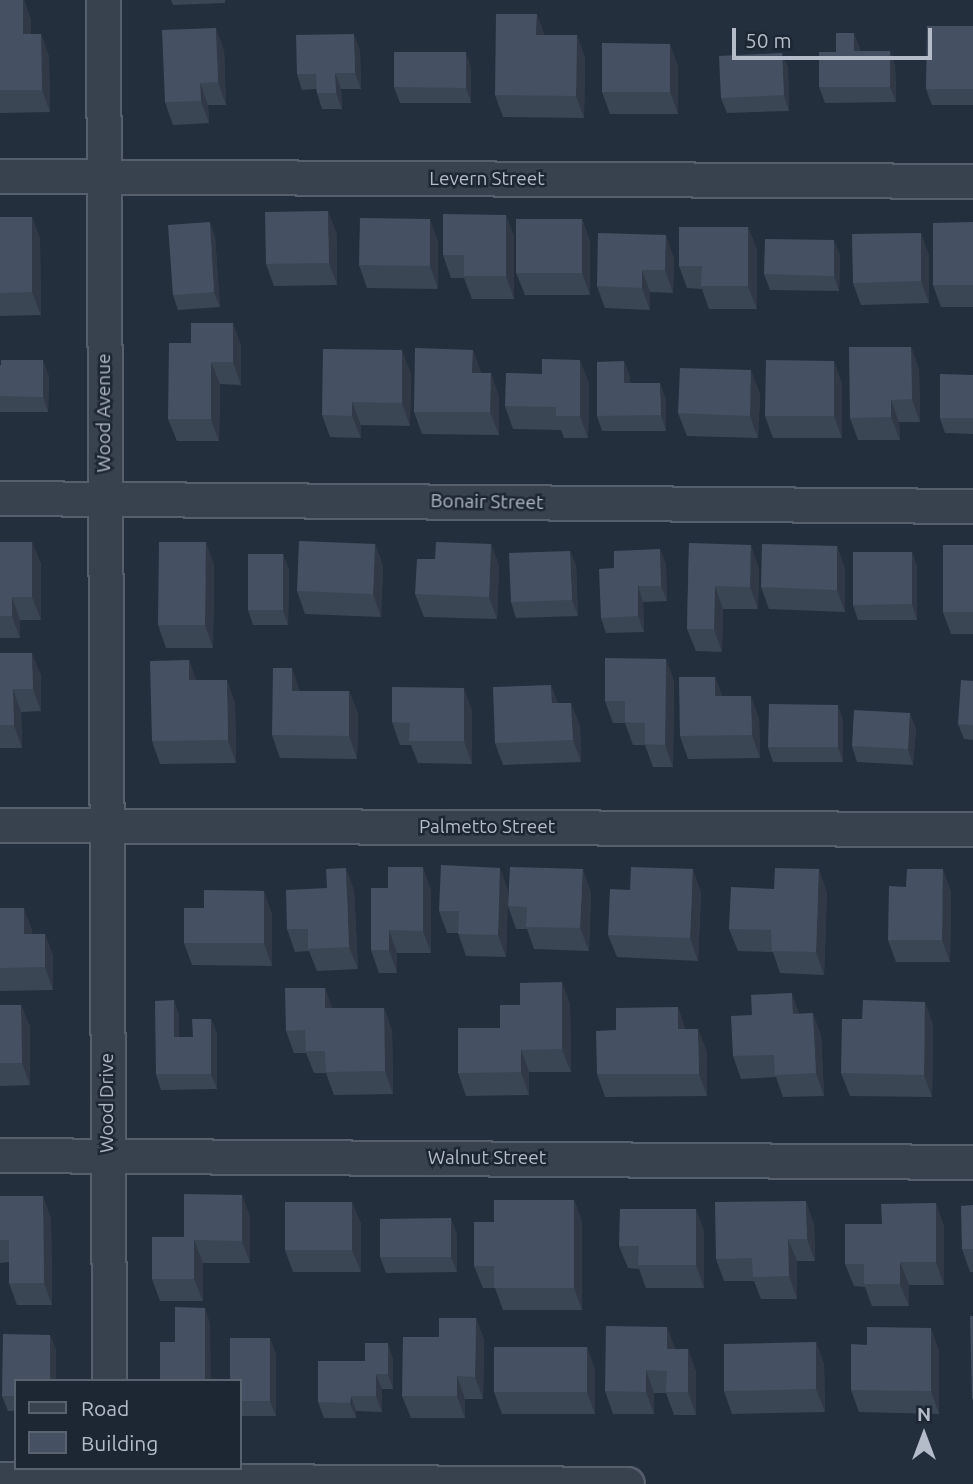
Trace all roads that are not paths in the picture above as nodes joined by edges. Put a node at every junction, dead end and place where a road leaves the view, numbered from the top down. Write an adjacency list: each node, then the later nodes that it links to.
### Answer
1 (103, 0): 3 (street, Wood Avenue)
2 (0, 176): 3 (street, Levern Street)
3 (103, 176): 4 (street, Levern Street); 6 (street, Wood Avenue)
4 (973, 181)
5 (0, 498): 6 (street, Bonair Street)
6 (104, 498): 7 (street, Bonair Street); 9 (street, Wood Avenue)
7 (973, 506)
8 (0, 825): 9 (street, Palmetto Street)
9 (107, 825): 10 (street, Palmetto Street); 12 (street, Wood Drive)
10 (973, 829)
11 (0, 1154): 12 (street, Walnut Street)
12 (107, 1155): 13 (street, Walnut Street); 14 (street, Wood Drive)
13 (973, 1161)
14 (109, 1379)
15 (110, 1477): 16 (street); 17 (street)
16 (0, 1479)
17 (628, 1484)

